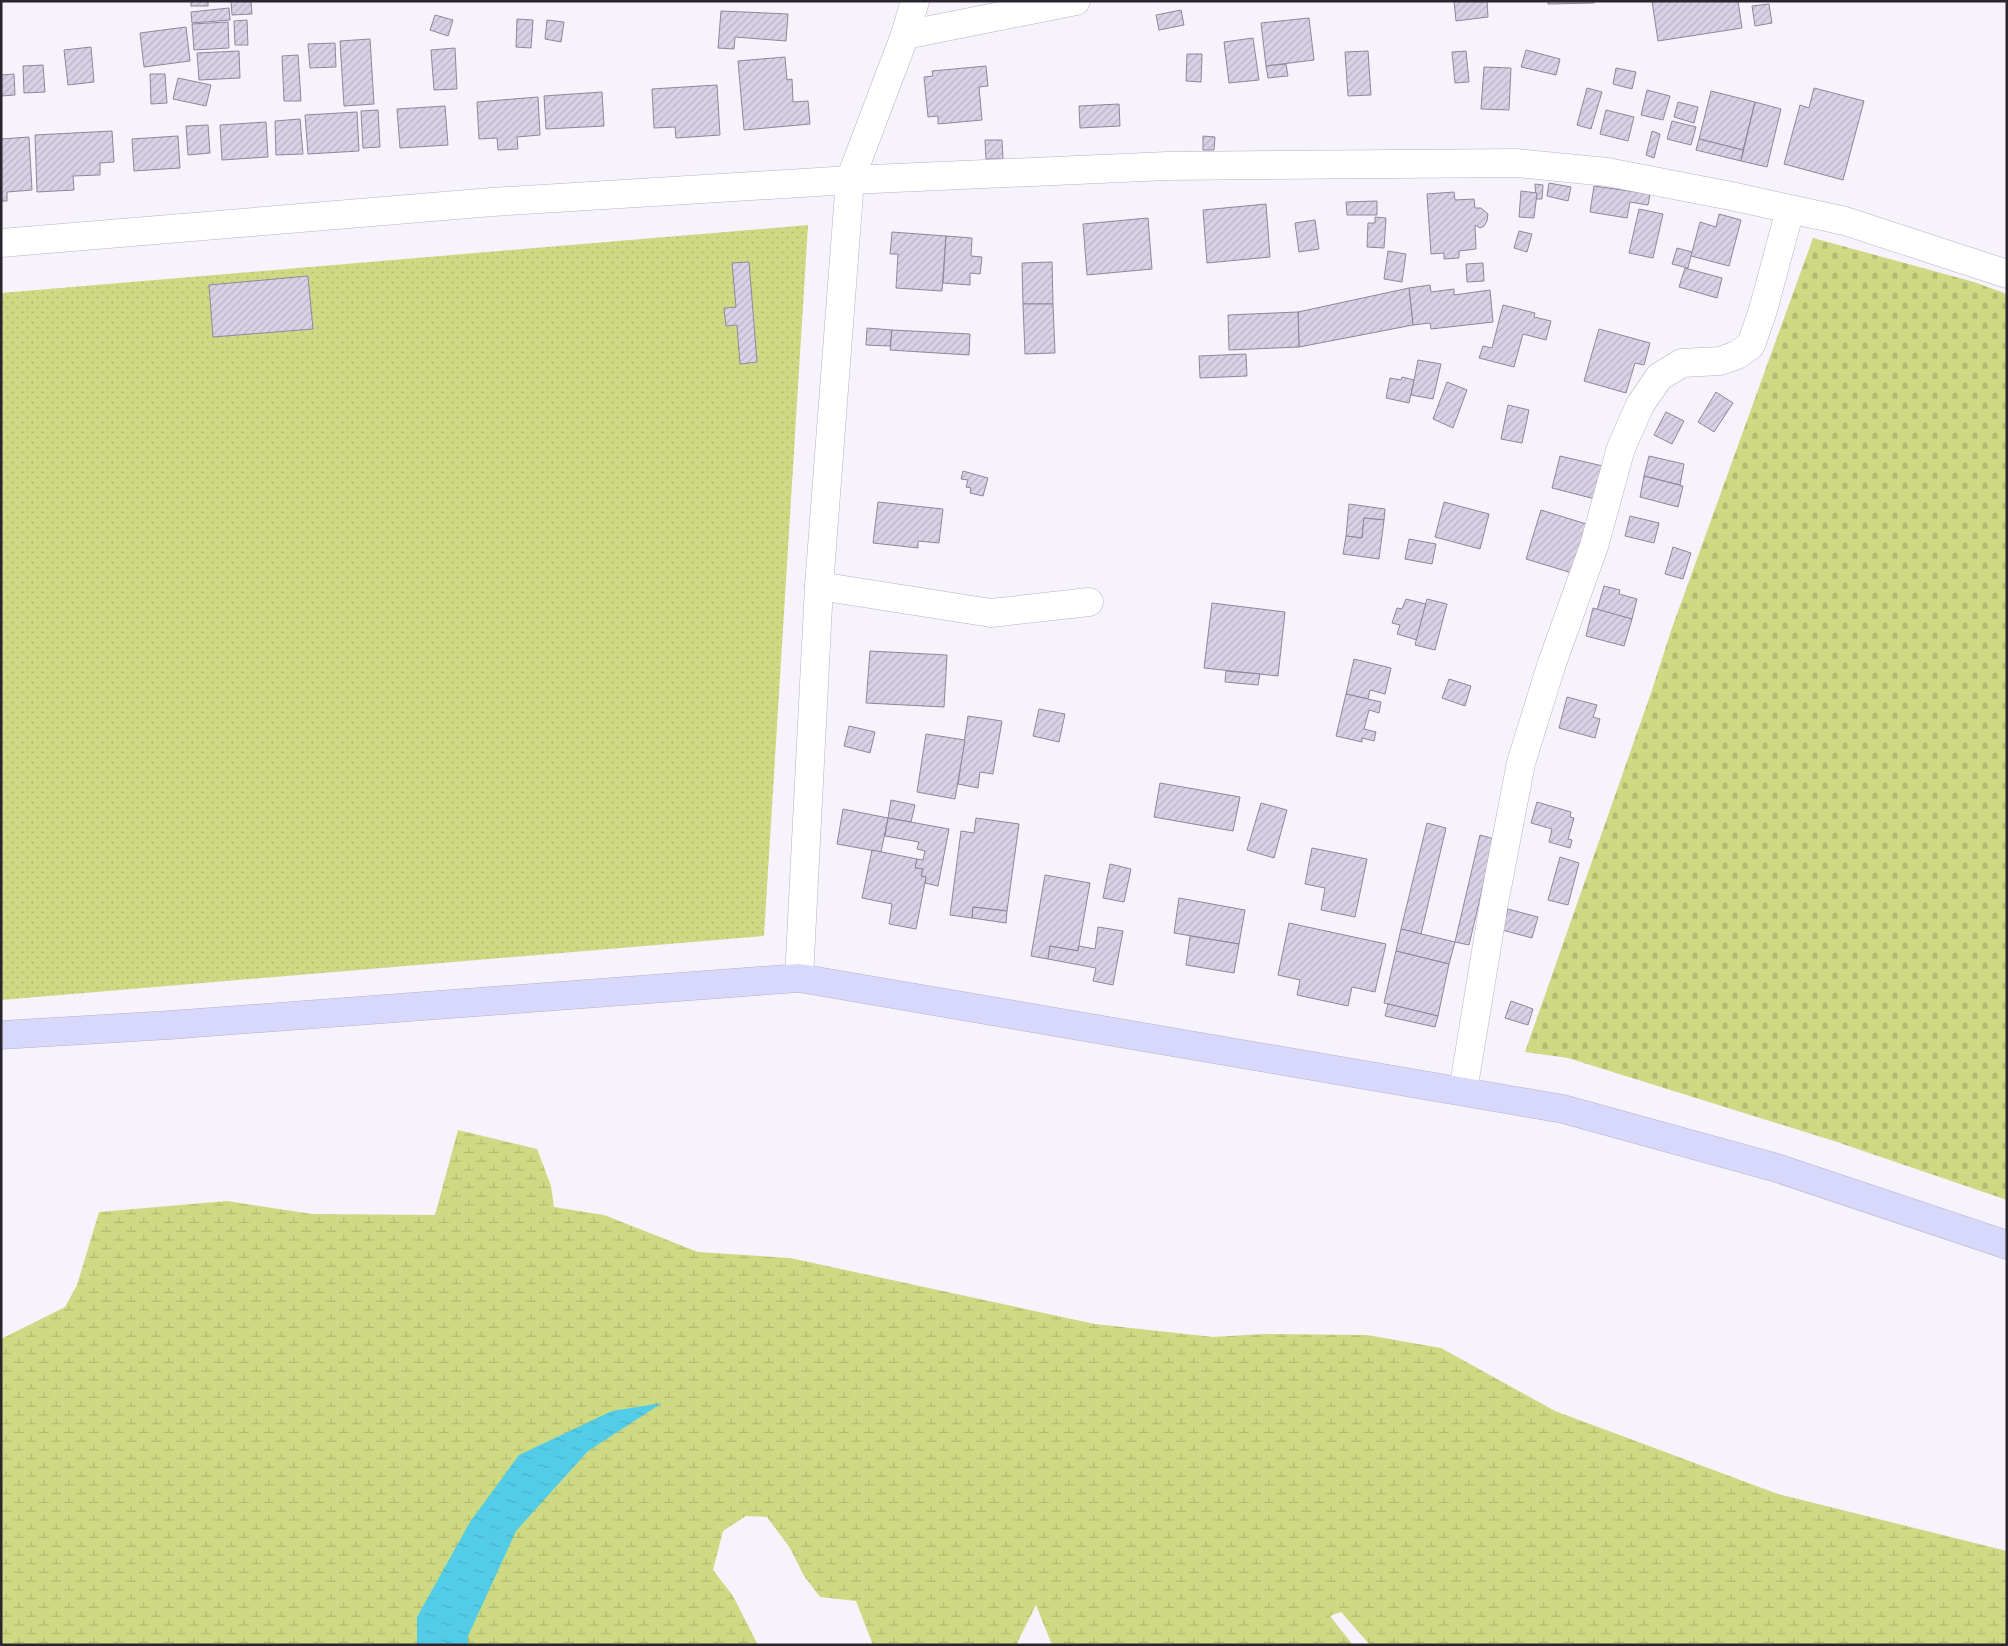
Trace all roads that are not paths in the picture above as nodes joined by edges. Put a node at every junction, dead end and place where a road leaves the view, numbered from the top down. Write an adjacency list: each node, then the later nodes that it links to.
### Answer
1 (915, 1): 3 (street)
2 (1076, 1): 3 (street)
3 (905, 35): 4 (street)
4 (850, 180): 5 (street); 6 (street); 8 (street)
5 (1790, 210): 7 (street); 12 (street)
6 (1, 244)
7 (2007, 274)
8 (819, 586): 9 (street); 10 (street)
9 (1089, 602)
10 (800, 978): 11 (main road); 12 (main road)
11 (1, 1035)
12 (1463, 1091): 13 (main road)
13 (2007, 1245)

